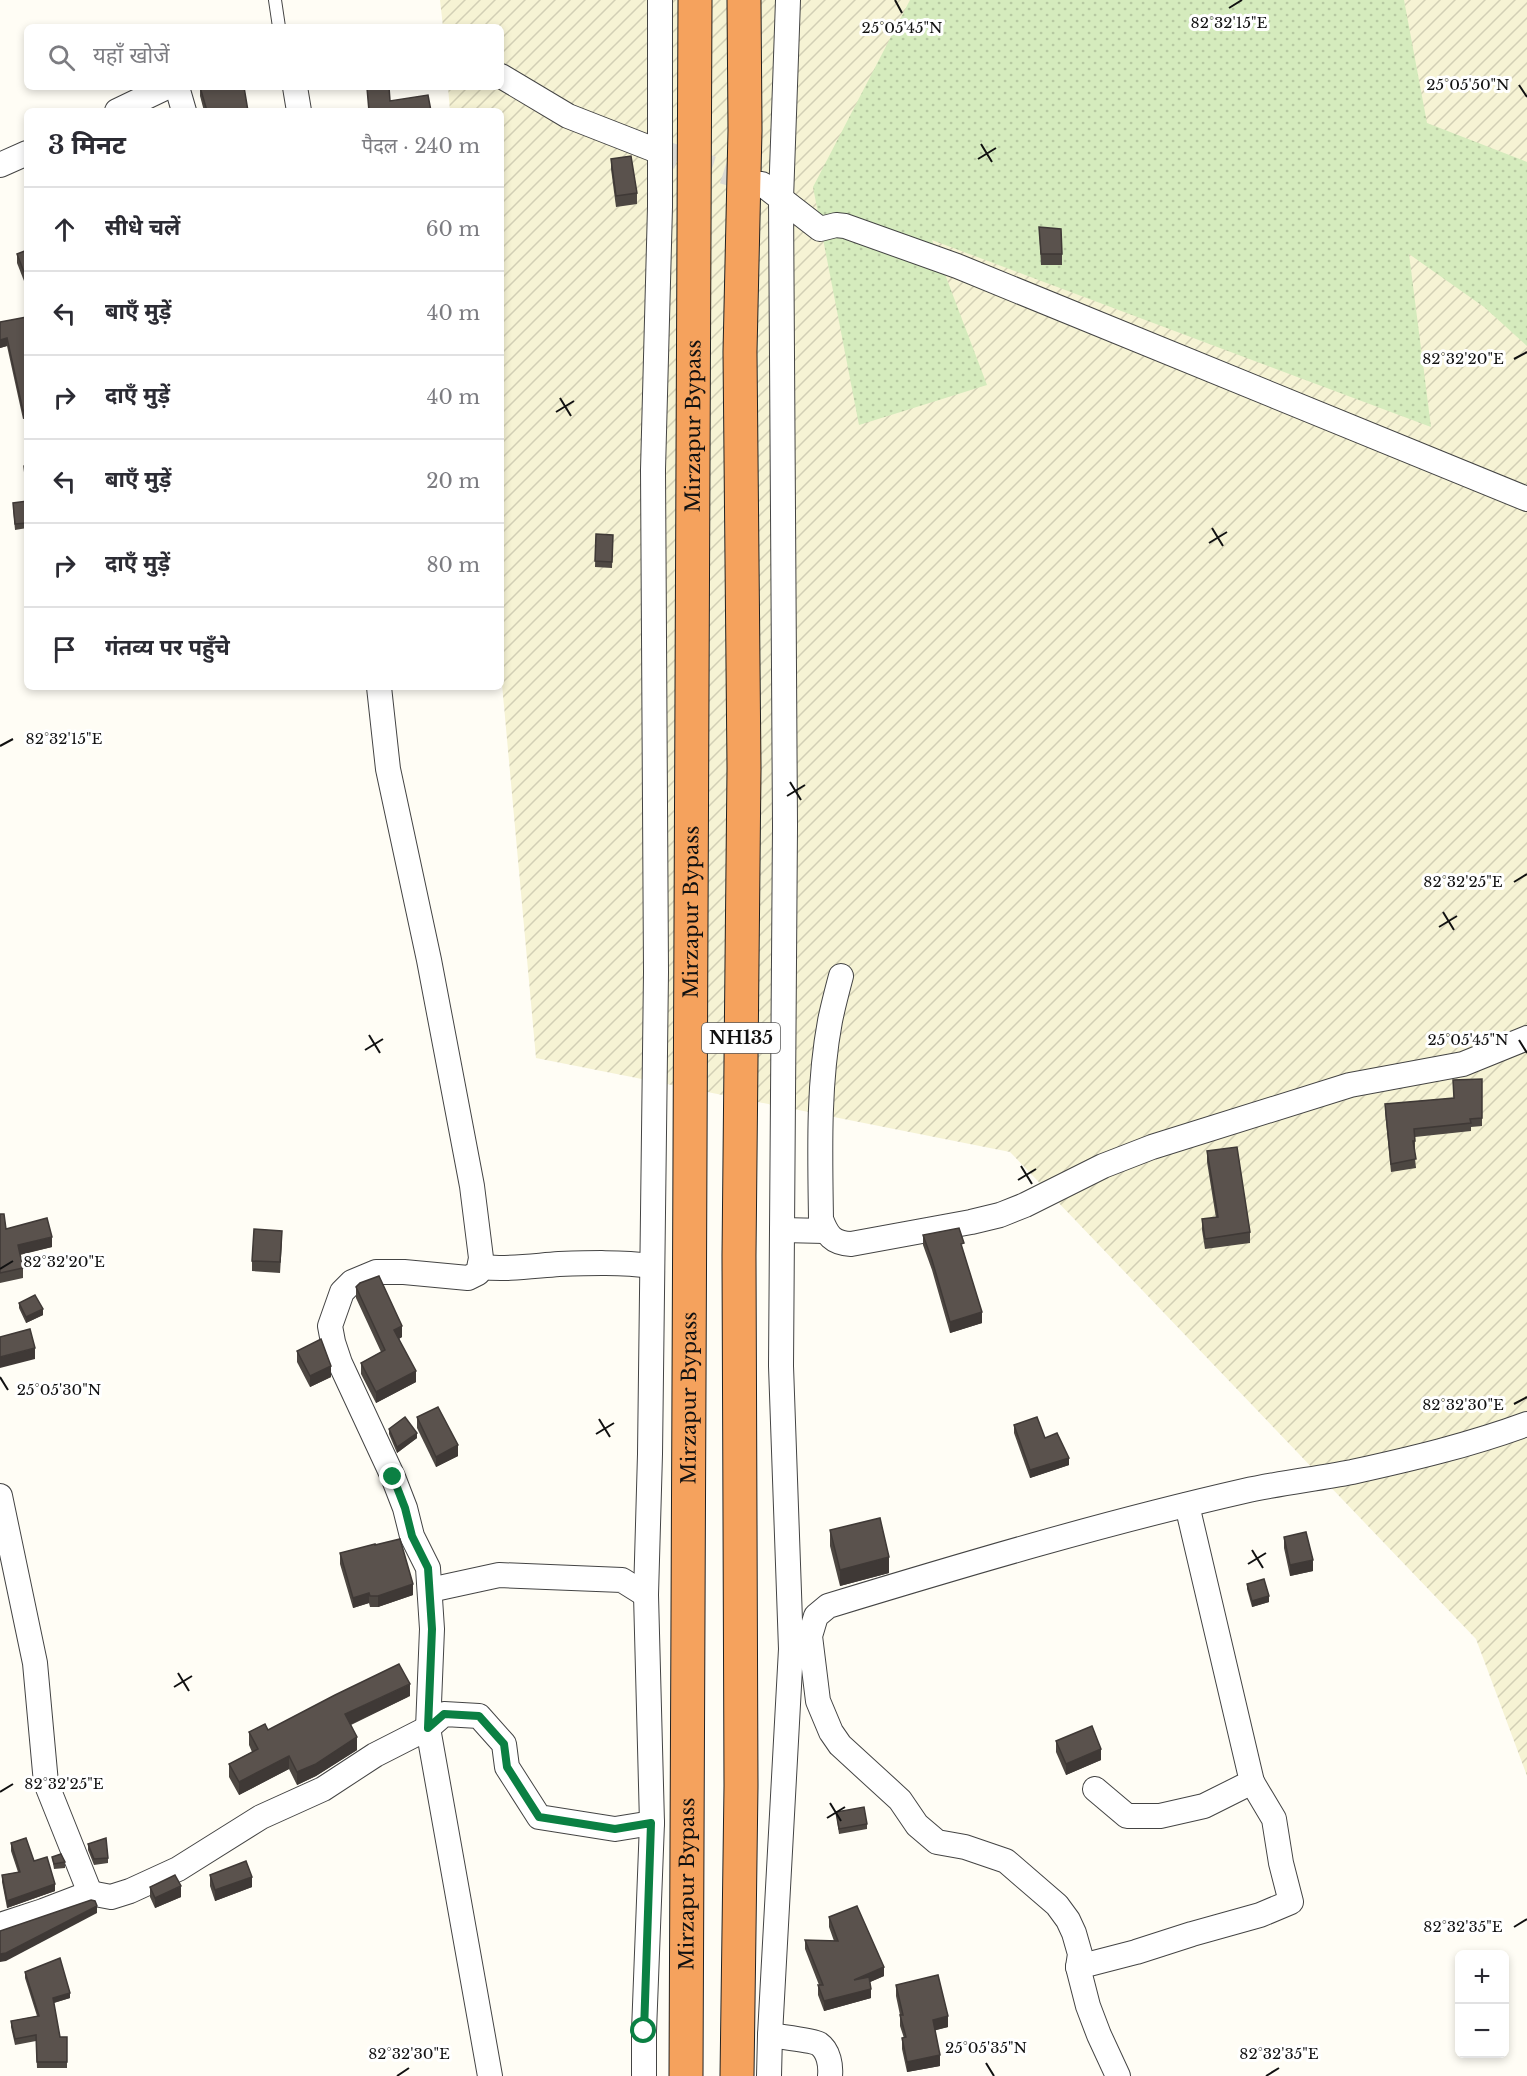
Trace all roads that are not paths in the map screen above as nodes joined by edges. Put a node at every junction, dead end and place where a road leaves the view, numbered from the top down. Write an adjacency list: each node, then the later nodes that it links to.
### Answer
1 (275, 0): 6 (lane)
2 (660, 0): 25 (street)
3 (695, 0): 42 (highway, Mirzapur Bypass / NH135)
4 (744, 0): 43 (highway, NH135)
5 (788, 0): 18 (street)
6 (279, 24)
7 (504, 78): 14 (street)
8 (161, 90): 11 (street)
9 (178, 90): 12 (street)
10 (296, 90): 13 (street)
11 (123, 108)
12 (183, 108)
13 (298, 108)
14 (655, 150)
15 (24, 154): 16 (street)
16 (0, 165)
17 (762, 184): 18 (street)
18 (781, 199): 19 (street); 23 (street)
19 (1527, 499)
20 (379, 690): 26 (street)
21 (841, 976): 24 (street)
22 (1527, 1038): 24 (street)
23 (782, 1230): 24 (street); 39 (street)
24 (825, 1231)
25 (652, 1266): 26 (street); 31 (street)
26 (481, 1267): 30 (street)
27 (1527, 1424): 29 (street)
28 (0, 1496): 36 (street)
29 (1187, 1505): 33 (street); 38 (street)
30 (430, 1590): 31 (street); 32 (street)
31 (646, 1595): 35 (street)
32 (428, 1728): 35 (street); 36 (street); 40 (street)
33 (1252, 1782): 34 (street); 38 (street)
34 (1095, 1790)
35 (651, 1823): 41 (street)
36 (90, 1893): 37 (street)
37 (0, 1925)
38 (1078, 1966): 46 (street)
39 (770, 2035): 44 (street); 45 (street)
40 (490, 2076)
41 (644, 2076)
42 (686, 2076)
43 (736, 2076)
44 (769, 2076)
45 (830, 2076)
46 (1118, 2076)

